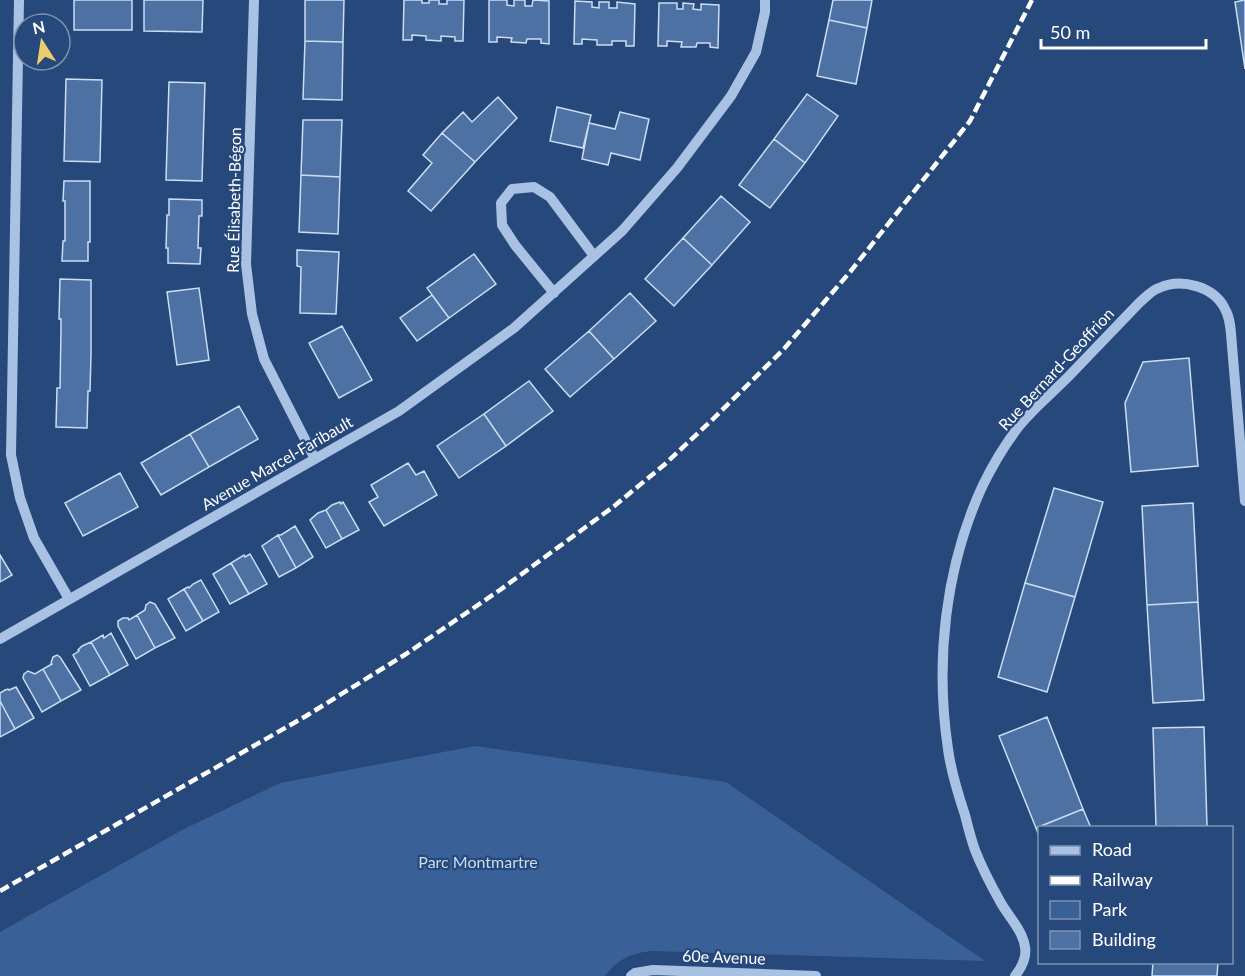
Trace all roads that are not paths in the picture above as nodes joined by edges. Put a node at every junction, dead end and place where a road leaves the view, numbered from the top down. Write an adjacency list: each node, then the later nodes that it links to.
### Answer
1 (19, 0): 8 (street)
2 (254, 0): 6 (street, Rue Élisabeth-Bégon)
3 (765, 0): 4 (street, Avenue Marcel-Faribault)
4 (594, 256): 5 (street, Avenue Marcel-Faribault); 5 (street)
5 (554, 292): 6 (street, Avenue Marcel-Faribault)
6 (315, 459): 8 (street, Avenue Marcel-Faribault)
7 (1245, 501): 12 (street, Rue Bernard-Geoffrion)
8 (69, 599): 9 (street, Avenue Marcel-Faribault)
9 (0, 639)
10 (631, 976): 11 (street, 60e Avenue)
11 (816, 976)
12 (1016, 976)

